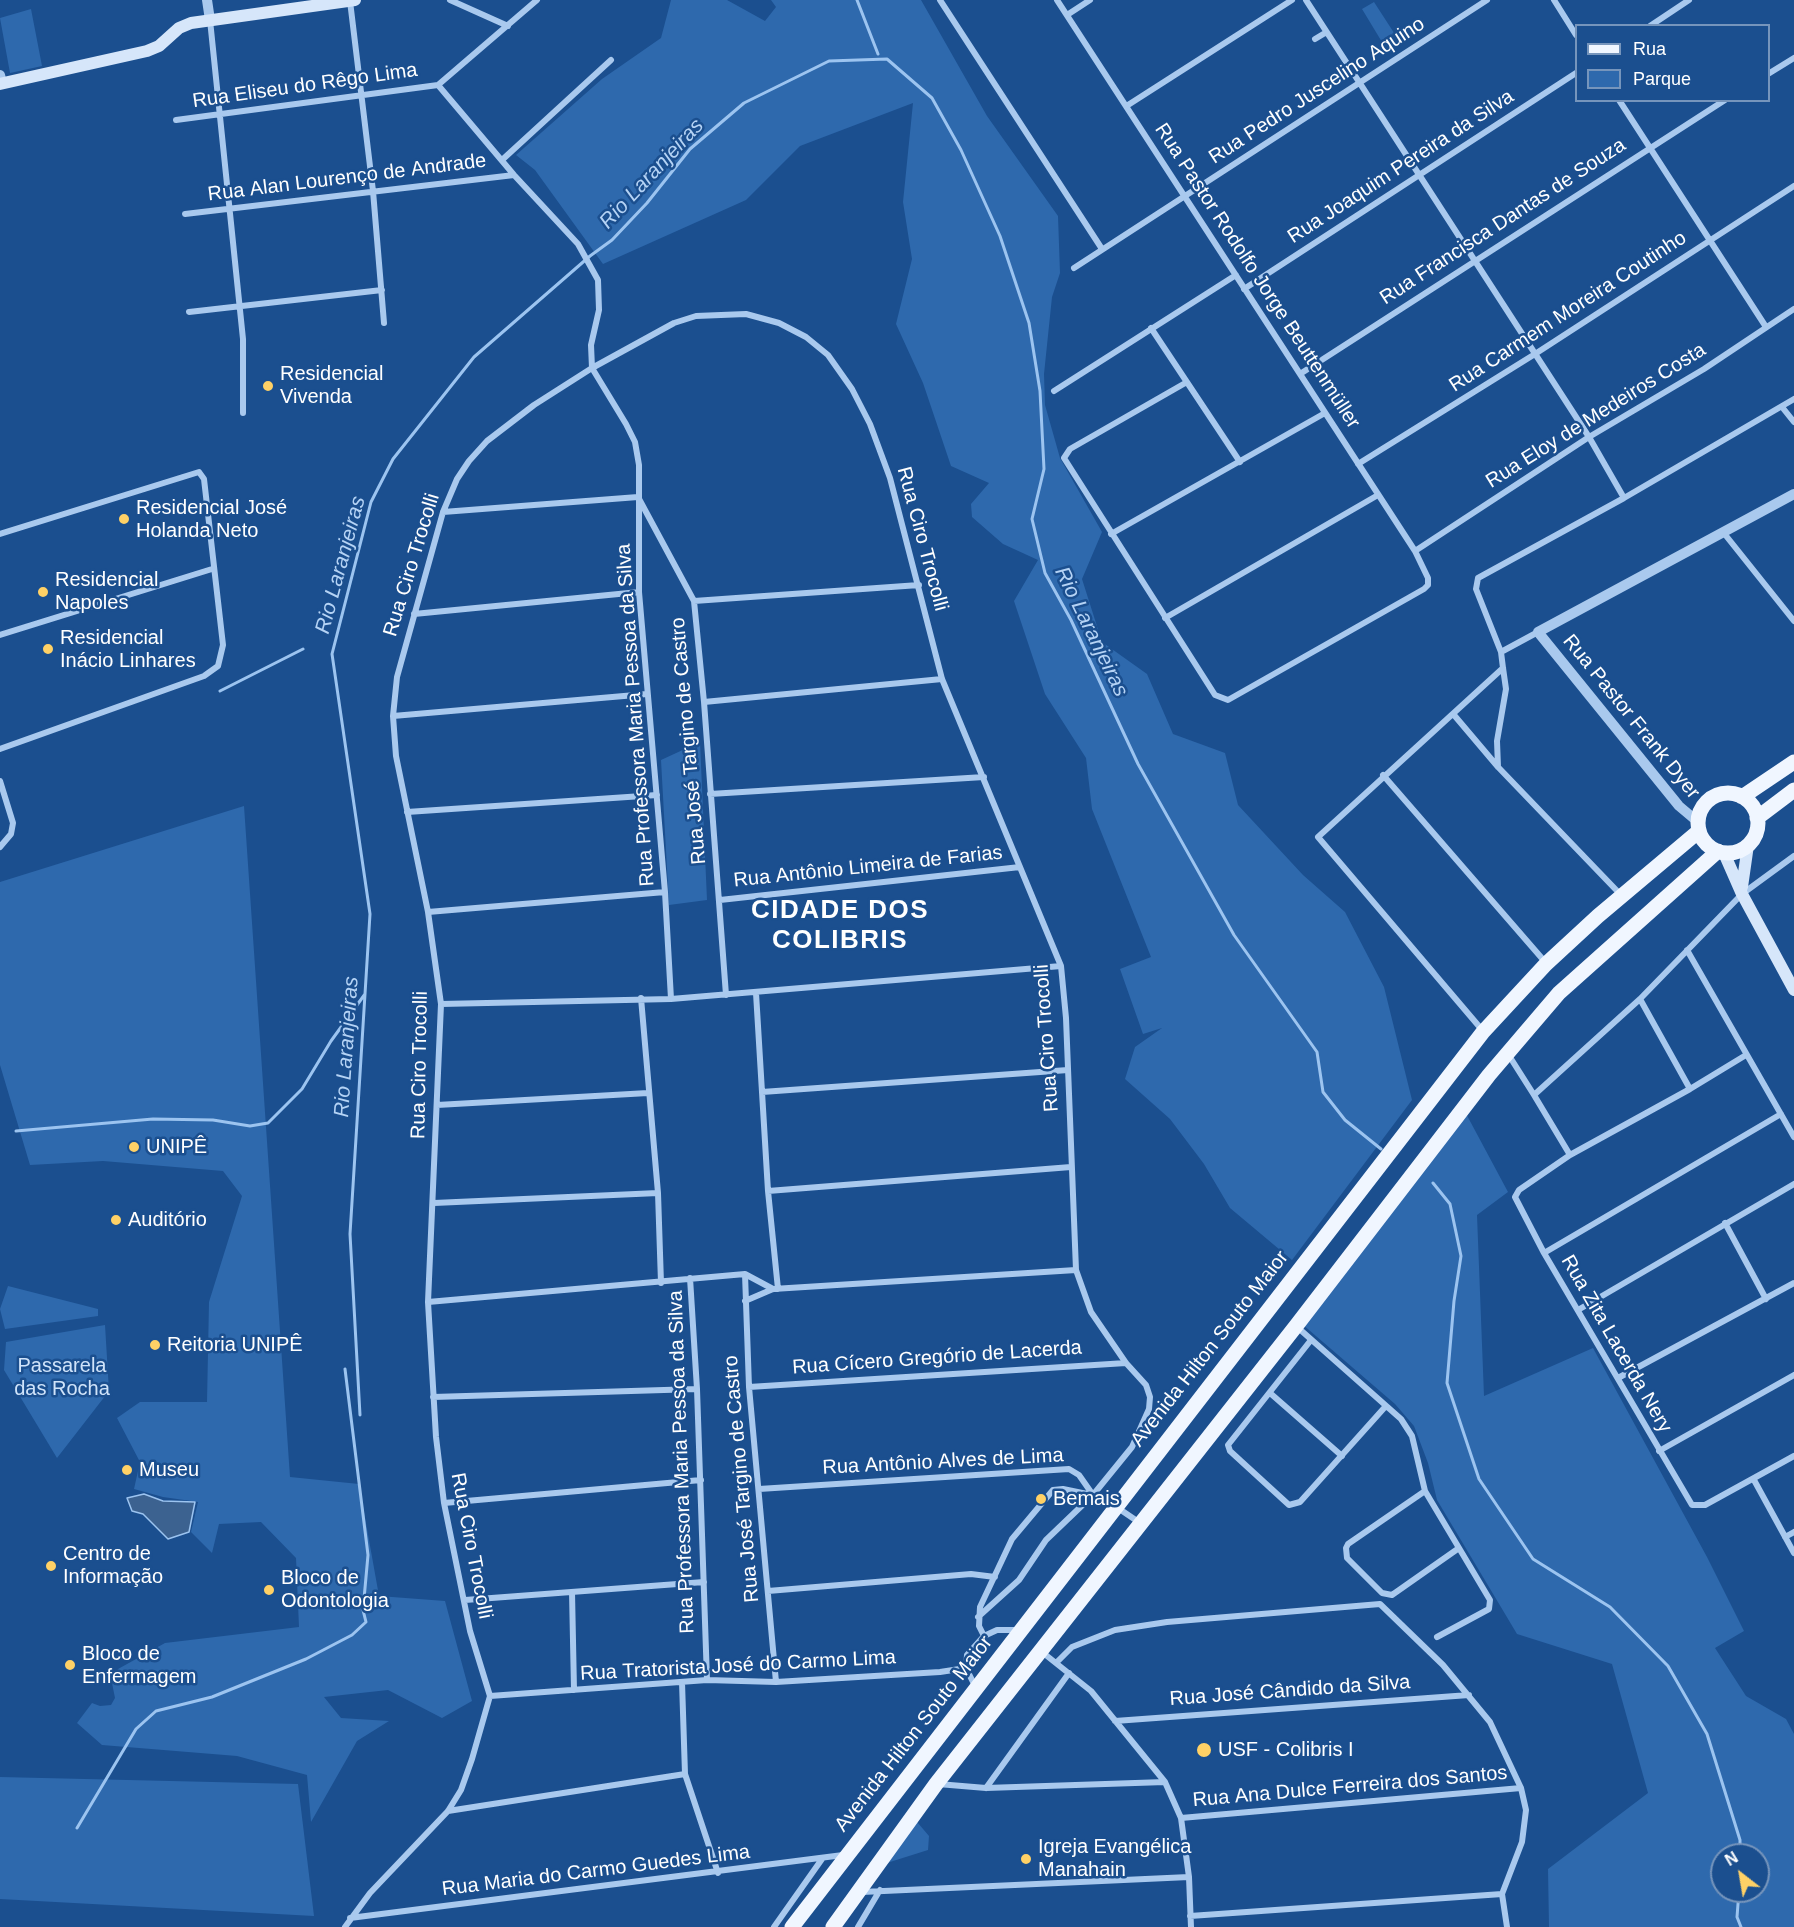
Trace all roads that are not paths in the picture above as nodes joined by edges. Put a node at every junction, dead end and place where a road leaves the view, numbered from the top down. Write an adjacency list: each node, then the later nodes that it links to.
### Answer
1 (207, 0): 15 (street)
2 (350, 0): 3 (main road); 15 (main road); 28 (street)
3 (355, 0)
4 (450, 0): 17 (street)
5 (537, 0): 17 (street)
6 (939, 0): 44 (street)
7 (1057, 0): 14 (street, Rua Pastor Rodolfo Jorge Beuttenmüller)
8 (1090, 0): 14 (street)
9 (1292, 0): 31 (street)
10 (1306, 0): 18 (street)
11 (1486, 0): 26 (street, Rua Pedro Juscelino Aquino)
12 (1554, 0): 19 (street)
13 (1689, 0): 16 (street)
14 (1067, 15): 31 (street, Rua Pastor Rodolfo Jorge Beuttenmüller)
15 (210, 20): 25 (main road); 32 (street)
16 (1653, 24)
17 (508, 26): 27 (street)
18 (1325, 33): 20 (street); 26 (street)
19 (1575, 33)
20 (1316, 39)
21 (1794, 58): 23 (street)
22 (611, 60): 35 (street)
23 (1770, 73)
24 (1575, 74): 37 (street, Rua Joaquim Pereira da Silva)
25 (1, 81)
26 (1359, 82): 37 (street); 40 (street, Rua Pedro Juscelino Aquino)
27 (438, 85): 28 (street, Rua Eliseu do Rêgo Lima); 35 (street)
28 (362, 96): 32 (street, Rua Eliseu do Rêgo Lima); 39 (street)
29 (1620, 102): 34 (street)
30 (1722, 102): 34 (street, Rua Francisca Dantas de Souza)
31 (1128, 105): 40 (street, Rua Pastor Rodolfo Jorge Beuttenmüller)
32 (219, 113): 33 (street, Rua Eliseu do Rêgo Lima); 41 (street)
33 (176, 120)
34 (1649, 147): 43 (street); 45 (street, Rua Francisca Dantas de Souza)
35 (502, 160): 36 (street)
36 (514, 175): 39 (street, Rua Alan Lourenço de Andrade); 57 (street)
37 (1419, 175): 45 (street); 48 (street, Rua Joaquim Pereira da Silva)
38 (1794, 186): 43 (street, Rua Carmem Moreira Coutinho)
39 (373, 191): 41 (street, Rua Alan Lourenço de Andrade); 49 (street)
40 (1184, 196): 44 (street, Rua Pedro Juscelino Aquino); 47 (street, Rua Pastor Rodolfo Jorge Beuttenmüller)
41 (229, 208): 42 (street, Rua Alan Lourenço de Andrade); 50 (street)
42 (185, 214)
43 (1709, 240): 54 (street); 56 (street, Rua Carmem Moreira Coutinho)
44 (1102, 249): 46 (street, Rua Pedro Juscelino Aquino)
45 (1475, 260): 56 (street); 58 (street, Rua Francisca Dantas de Souza)
46 (1074, 268)
47 (1236, 275): 48 (street, Rua Pastor Rodolfo Jorge Beuttenmüller); 55 (street)
48 (1244, 288): 58 (street, Rua Pastor Rodolfo Jorge Beuttenmüller)
49 (382, 290): 50 (street); 53 (street)
50 (239, 306): 52 (street); 63 (street)
51 (1794, 309): 54 (street, Rua Eloy de Medeiros Costa)
52 (189, 312)
53 (384, 323)
54 (1766, 327): 66 (street, Rua Eloy de Medeiros Costa)
55 (1151, 328): 59 (street); 60 (street)
56 (1535, 354): 66 (street); 68 (street, Rua Carmem Moreira Coutinho)
57 (592, 368): 71 (street, Rua Professora Maria Pessoa da Silva); 73 (street, Rua Ciro Trocolli); 79 (street, Rua Ciro Trocolli)
58 (1300, 374): 64 (street, Rua Pastor Rodolfo Jorge Beuttenmüller)
59 (1187, 381): 67 (street); 76 (street)
60 (1054, 391)
61 (1794, 399): 62 (street)
62 (1782, 407): 65 (street); 72 (street)
63 (243, 413)
64 (1325, 413): 67 (street); 68 (street, Rua Pastor Rodolfo Jorge Beuttenmüller)
65 (1794, 422)
66 (1589, 437): 72 (street); 77 (street, Rua Eloy de Medeiros Costa)
67 (1240, 462): 76 (street)
68 (1358, 464): 70 (street, Rua Pastor Rodolfo Jorge Beuttenmüller)
69 (1794, 494): 74 (street)
70 (1378, 495): 77 (street, Rua Pastor Rodolfo Jorge Beuttenmüller); 83 (street)
71 (638, 497): 73 (street); 80 (street, Rua Professora Maria Pessoa da Silva); 81 (street, Rua José Targino de Castro)
72 (1624, 498): 87 (street)
73 (443, 512): 82 (street, Rua Ciro Trocolli)
74 (1722, 531): 84 (street); 85 (street)
75 (0, 534): 78 (street)
76 (1112, 534): 83 (street)
77 (1415, 551): 83 (street, Rua Pastor Rodolfo Jorge Beuttenmüller)
78 (212, 569): 86 (street); 94 (street)
79 (919, 585): 81 (street); 89 (street, Rua Ciro Trocolli)
80 (639, 592): 82 (street); 90 (street, Rua Professora Maria Pessoa da Silva)
81 (694, 601): 91 (street, Rua José Targino de Castro)
82 (414, 614): 93 (street, Rua Ciro Trocolli)
83 (1165, 618)
84 (1794, 621)
85 (1538, 632): 87 (street); 106 (street, Rua Pastor Frank Dyer)
86 (0, 634)
87 (1501, 652): 88 (street)
88 (1503, 668): 92 (street); 96 (street)
89 (942, 679): 91 (street); 98 (street, Rua Ciro Trocolli)
90 (647, 694): 93 (street); 102 (street, Rua Professora Maria Pessoa da Silva)
91 (704, 702): 101 (street, Rua José Targino de Castro)
92 (1454, 715): 96 (street); 97 (street)
93 (393, 716): 104 (street, Rua Ciro Trocolli)
94 (0, 749)
95 (1794, 762): 103 (main road)
96 (1498, 766): 114 (street)
97 (1383, 775): 118 (street); 127 (street)
98 (984, 777): 101 (street); 111 (street, Rua Ciro Trocolli)
99 (0, 781): 107 (street)
100 (1792, 792): 105 (main road)
101 (710, 794): 115 (street, Rua José Targino de Castro)
102 (657, 795): 104 (street); 112 (street, Rua Professora Maria Pessoa da Silva)
103 (1742, 797): 105 (main road); 106 (main road)
104 (407, 812): 116 (street, Rua Ciro Trocolli)
105 (1757, 818): 108 (main road)
106 (1699, 826): 109 (main road); 114 (main road, Avenida Hilton Souto Maior)
107 (3, 845)
108 (1748, 845): 109 (main road); 113 (main road)
109 (1721, 852): 113 (main road); 128 (main road)
110 (1794, 856): 113 (street)
111 (1020, 867): 115 (street, Rua Antônio Limeira de Farias); 119 (street, Rua Ciro Trocolli)
112 (665, 892): 116 (street); 124 (street, Rua Professora Maria Pessoa da Silva)
113 (1742, 894): 117 (street); 120 (main road)
114 (1621, 895): 118 (main road, Avenida Hilton Souto Maior)
115 (720, 900): 122 (street, Rua José Targino de Castro)
116 (428, 912): 126 (street, Rua Ciro Trocolli)
117 (1687, 950): 125 (street); 129 (street)
118 (1546, 964): 127 (main road, Avenida Hilton Souto Maior)
119 (1061, 966): 121 (street); 130 (street, Rua Ciro Trocolli)
120 (1794, 990)
121 (756, 993): 122 (street); 132 (street)
122 (726, 995): 124 (street)
123 (641, 998): 124 (street); 126 (street); 133 (street, Rua Professora Maria Pessoa da Silva)
124 (671, 999)
125 (1640, 999): 131 (street); 134 (street)
126 (441, 1004): 135 (street, Rua Ciro Trocolli)
127 (1483, 1032): 175 (main road, Avenida Hilton Souto Maior)
128 (1507, 1053): 134 (street); 156 (main road)
129 (1746, 1055): 131 (street); 136 (street)
130 (1068, 1070): 132 (street); 139 (street, Rua Ciro Trocolli)
131 (1690, 1089): 138 (street)
132 (762, 1092): 141 (street)
133 (648, 1093): 135 (street); 142 (street, Rua Professora Maria Pessoa da Silva)
134 (1534, 1095): 138 (street)
135 (437, 1105): 143 (street, Rua Ciro Trocolli)
136 (1781, 1114): 137 (street); 145 (street)
137 (1794, 1137)
138 (1570, 1155): 145 (street, Rua Zita Lacerda Nery)
139 (1071, 1167): 141 (street); 146 (street, Rua Ciro Trocolli)
140 (1794, 1184): 144 (street)
141 (768, 1191): 151 (street)
142 (657, 1193): 143 (street); 149 (street, Rua Professora Maria Pessoa da Silva)
143 (434, 1203): 154 (street, Rua Ciro Trocolli)
144 (1725, 1223): 152 (street); 155 (street)
145 (1544, 1253): 155 (street, Rua Zita Lacerda Nery)
146 (1076, 1269): 151 (street); 158 (street, Rua Ciro Trocolli)
147 (745, 1274): 148 (street); 151 (street); 153 (street, Rua José Targino de Castro)
148 (690, 1278): 149 (street); 162 (street, Rua Professora Maria Pessoa da Silva)
149 (661, 1283): 154 (street)
150 (1794, 1283): 152 (street)
151 (776, 1289): 153 (street)
152 (1766, 1299): 160 (street)
153 (745, 1301): 161 (street, Rua José Targino de Castro)
154 (428, 1302): 164 (street, Rua Ciro Trocolli)
155 (1578, 1310): 160 (street, Rua Zita Lacerda Nery)
156 (1296, 1326): 157 (street); 176 (main road)
157 (1311, 1340): 163 (street); 165 (street)
158 (1126, 1363): 161 (street, Rua Cícero Gregório de Lacerda); 173 (street, Rua Ciro Trocolli)
159 (1794, 1376): 166 (street)
160 (1618, 1378): 166 (street, Rua Zita Lacerda Nery)
161 (749, 1387): 171 (street, Rua José Targino de Castro)
162 (697, 1389): 164 (street); 169 (street, Rua Professora Maria Pessoa da Silva)
163 (1270, 1393): 167 (street); 167 (street)
164 (433, 1397): 174 (street, Rua Ciro Trocolli)
165 (1386, 1407): 167 (street); 172 (street)
166 (1659, 1451): 170 (street, Rua Zita Lacerda Nery)
167 (1342, 1456)
168 (1794, 1456): 170 (street)
169 (701, 1480): 174 (street); 182 (street, Rua Professora Maria Pessoa da Silva)
170 (1754, 1480): 178 (street)
171 (759, 1489): 173 (street, Rua Antônio Alves de Lima); 183 (street, Rua José Targino de Castro)
172 (1425, 1491): 179 (street); 179 (street)
173 (1093, 1495): 175 (street, Rua Antônio Alves de Lima); 181 (street); 186 (street, Rua Ciro Trocolli)
174 (444, 1503): 185 (street, Rua Ciro Trocolli)
175 (1115, 1506): 176 (street, Rua Antônio Alves de Lima); 187 (main road, Avenida Hilton Souto Maior)
176 (1141, 1524): 190 (main road)
177 (1794, 1532): 178 (street)
178 (1785, 1537): 180 (street)
179 (1460, 1548): 189 (street)
180 (1794, 1553)
181 (995, 1577): 183 (street); 186 (street)
182 (704, 1582): 184 (street); 194 (street, Rua Professora Maria Pessoa da Silva)
183 (768, 1591): 196 (street, Rua José Targino de Castro)
184 (572, 1592): 185 (street); 198 (street)
185 (465, 1600): 200 (street, Rua Ciro Trocolli)
186 (978, 1617): 188 (street)
187 (1020, 1630): 188 (street); 197 (main road, Avenida Hilton Souto Maior)
188 (984, 1636): 192 (street)
189 (1437, 1637)
190 (1041, 1651): 191 (street); 203 (main road)
191 (1057, 1662): 193 (street); 199 (street)
192 (966, 1668): 196 (street, Rua Tratorista José do Carmo Lima); 197 (street)
193 (1069, 1673): 201 (street); 208 (street)
194 (707, 1680): 195 (street, Rua Tratorista José do Carmo Lima); 196 (street, Rua Tratorista José do Carmo Lima)
195 (682, 1682): 198 (street, Rua Tratorista José do Carmo Lima); 204 (street)
196 (776, 1682)
197 (976, 1688): 202 (main road, Avenida Hilton Souto Maior)
198 (574, 1690): 200 (street, Rua Tratorista José do Carmo Lima)
199 (1469, 1695): 201 (street, Rua José Cândido da Silva); 209 (street)
200 (489, 1696): 211 (street)
201 (1115, 1721): 206 (street)
202 (940, 1736): 203 (main road); 205 (main road, Avenida Hilton Souto Maior)
203 (948, 1768): 207 (main road)
204 (685, 1774): 211 (street); 215 (street)
205 (908, 1776): 210 (main road); 213 (main road, Avenida Hilton Souto Maior)
206 (1166, 1782): 208 (street); 212 (street)
207 (936, 1784): 208 (street); 210 (main road)
208 (986, 1788)
209 (1521, 1788): 212 (street, Rua Ana Dulce Ferreira dos Santos); 219 (street)
210 (920, 1805): 218 (main road)
211 (448, 1811): 221 (street)
212 (1181, 1818): 216 (street)
213 (846, 1855): 214 (street, Rua Maria do Carmo Guedes Lima); 224 (main road, Avenida Hilton Souto Maior)
214 (822, 1859): 215 (street, Rua Maria do Carmo Guedes Lima); 223 (street)
215 (718, 1873): 221 (street, Rua Maria do Carmo Guedes Lima)
216 (1188, 1878): 217 (street); 220 (street)
217 (880, 1890): 218 (street); 226 (street)
218 (856, 1894): 225 (main road)
219 (1502, 1894): 220 (street); 228 (street)
220 (1190, 1916): 227 (street)
221 (350, 1918): 222 (street)
222 (345, 1927)
223 (774, 1927)
224 (792, 1927)
225 (832, 1927)
226 (858, 1927)
227 (1191, 1927)
228 (1507, 1927)

